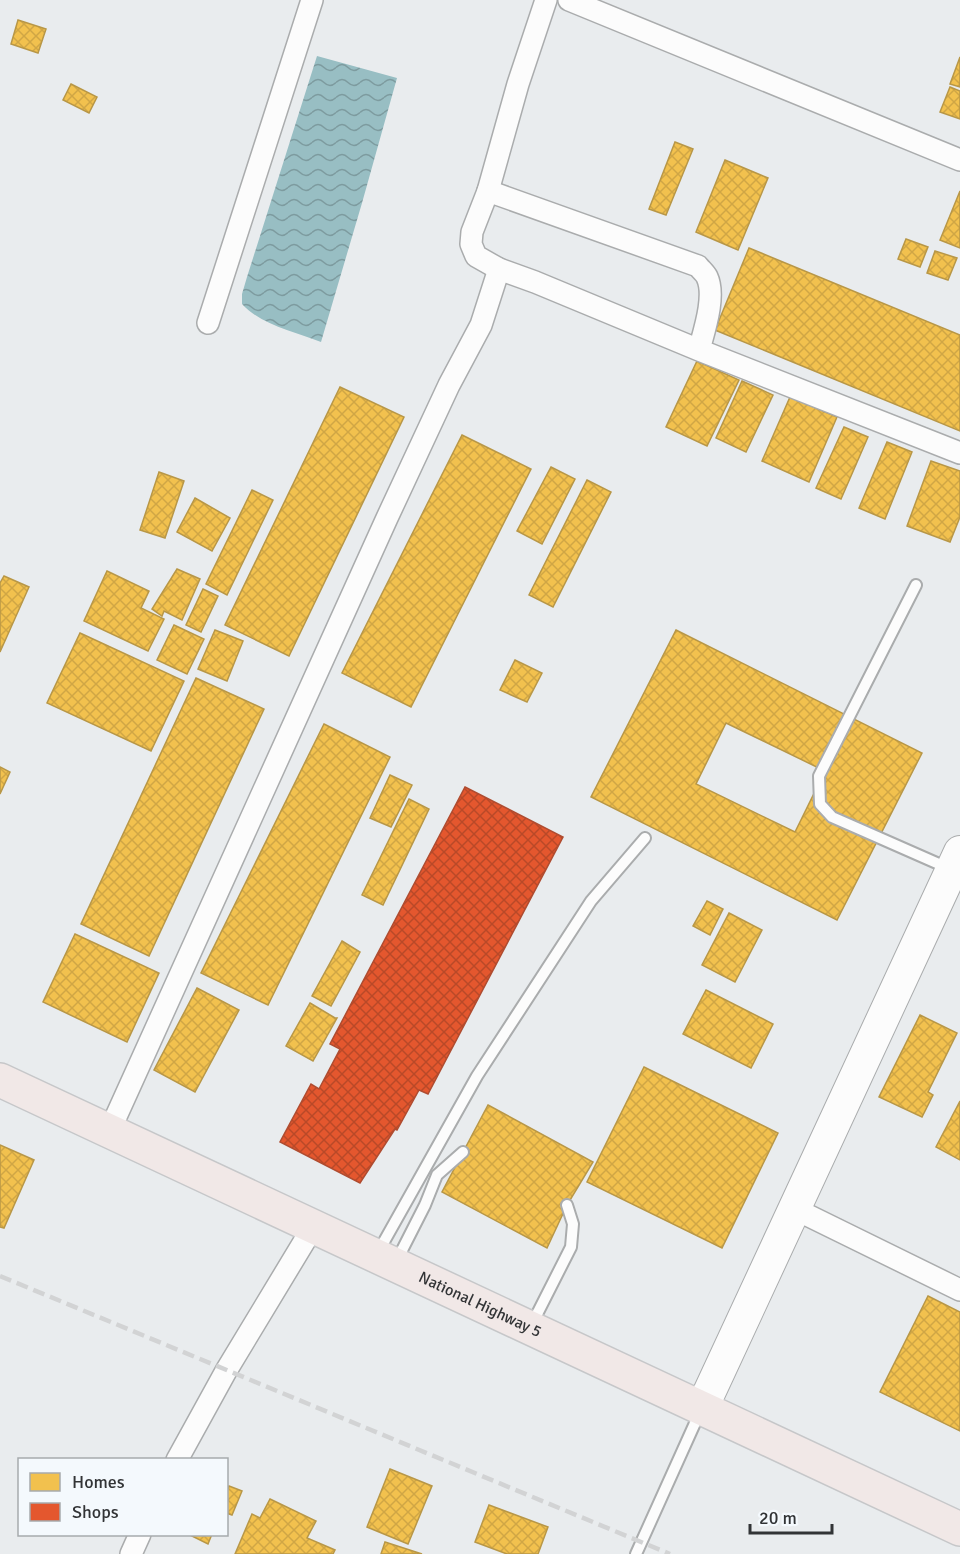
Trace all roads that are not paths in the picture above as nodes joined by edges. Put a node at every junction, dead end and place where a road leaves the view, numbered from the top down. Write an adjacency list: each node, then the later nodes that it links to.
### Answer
1 (312, 0): 7 (street)
2 (546, 0): 5 (street)
3 (569, 0): 4 (street)
4 (960, 160)
5 (488, 191): 6 (street); 8 (street)
6 (499, 269): 8 (street); 14 (street)
7 (208, 323)
8 (699, 350): 9 (street)
9 (960, 453)
10 (916, 585): 12 (lane)
11 (645, 838): 19 (lane)
12 (956, 861): 17 (street)
13 (0, 1080): 14 (highway, National Highway 5)
14 (109, 1132): 18 (highway, National Highway 5)
15 (463, 1152): 19 (lane)
16 (567, 1205): 21 (lane)
17 (795, 1209): 20 (street); 22 (street)
18 (313, 1227): 19 (highway, National Highway 5); 23 (street)
19 (385, 1261): 21 (highway, National Highway 5)
20 (960, 1290)
21 (530, 1328): 22 (highway, National Highway 5)
22 (702, 1408): 24 (highway, National Highway 5); 27 (lane)
23 (178, 1458)
24 (960, 1529)
25 (139, 1536): 26 (street)
26 (131, 1554)
27 (636, 1554)

